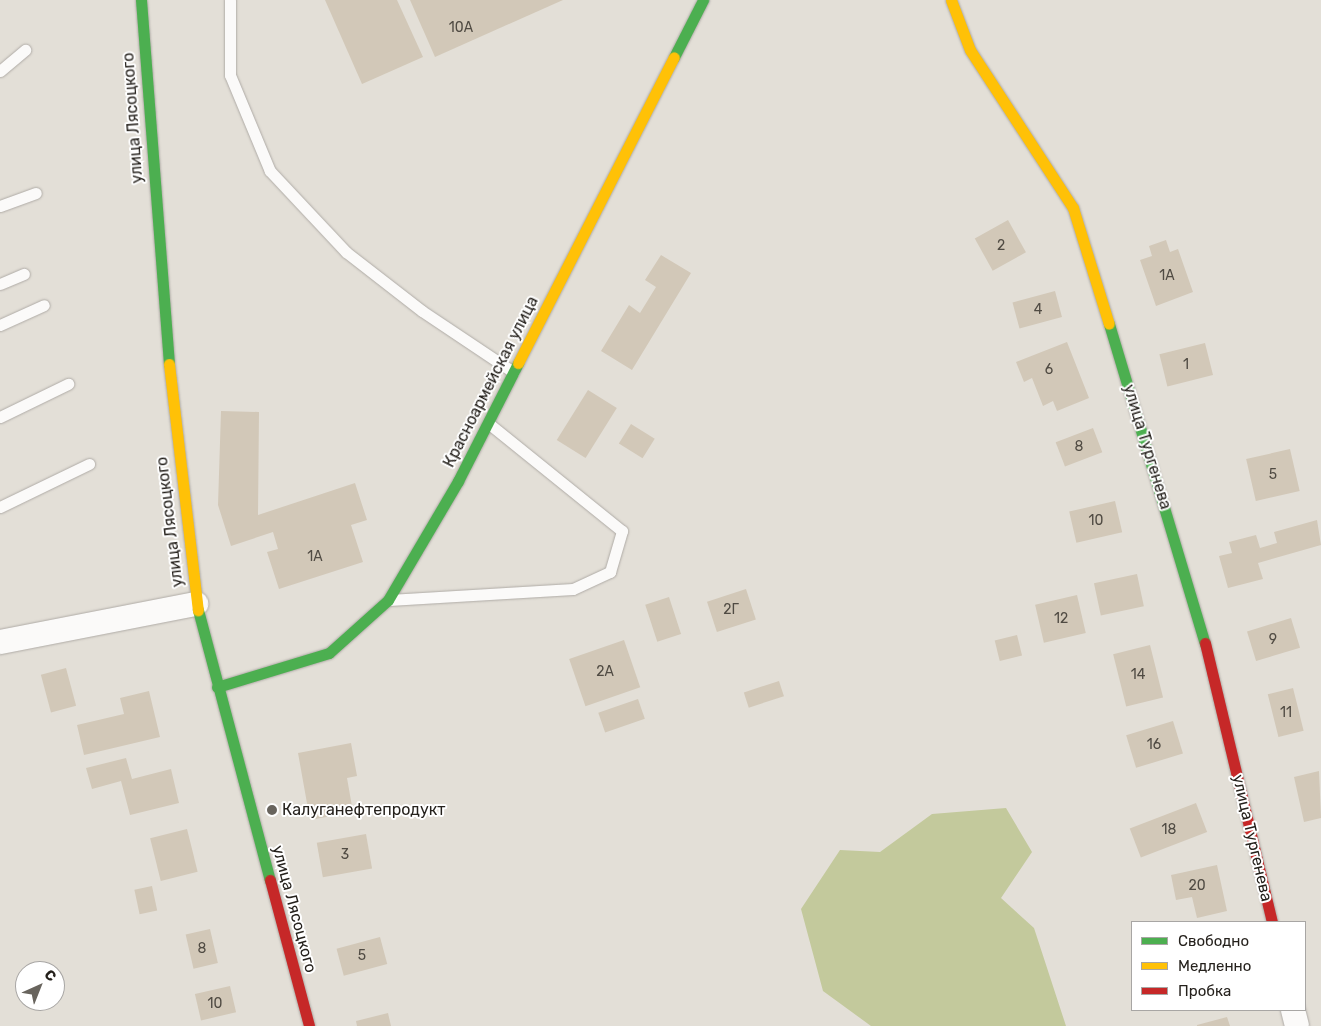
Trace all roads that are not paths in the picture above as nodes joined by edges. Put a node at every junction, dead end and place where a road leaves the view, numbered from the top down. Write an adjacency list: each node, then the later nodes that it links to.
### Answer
1 (141, 0): 20 (street, улица Лясоцкого)
2 (230, 0): 13 (lane)
3 (703, 0): 13 (street, Красноармейская улица)
4 (951, 0): 23 (street, улица Тургенева)
5 (25, 50): 6 (lane)
6 (0, 71)
7 (36, 193): 8 (lane)
8 (0, 206)
9 (24, 274): 10 (lane)
10 (0, 284)
11 (44, 305): 12 (lane)
12 (0, 325)
13 (514, 373): 16 (street, Красноармейская улица)
14 (68, 384): 15 (lane)
15 (0, 417)
16 (488, 423): 19 (street, Красноармейская улица); 19 (lane)
17 (89, 464): 18 (lane)
18 (0, 507)
19 (388, 600): 22 (street, Красноармейская улица)
20 (196, 604): 21 (street); 22 (street, улица Лясоцкого)
21 (0, 642)
22 (217, 687): 25 (street, улица Лясоцкого)
23 (1272, 921)
24 (1293, 1011): 26 (street)
25 (309, 1026)
26 (1297, 1026)

